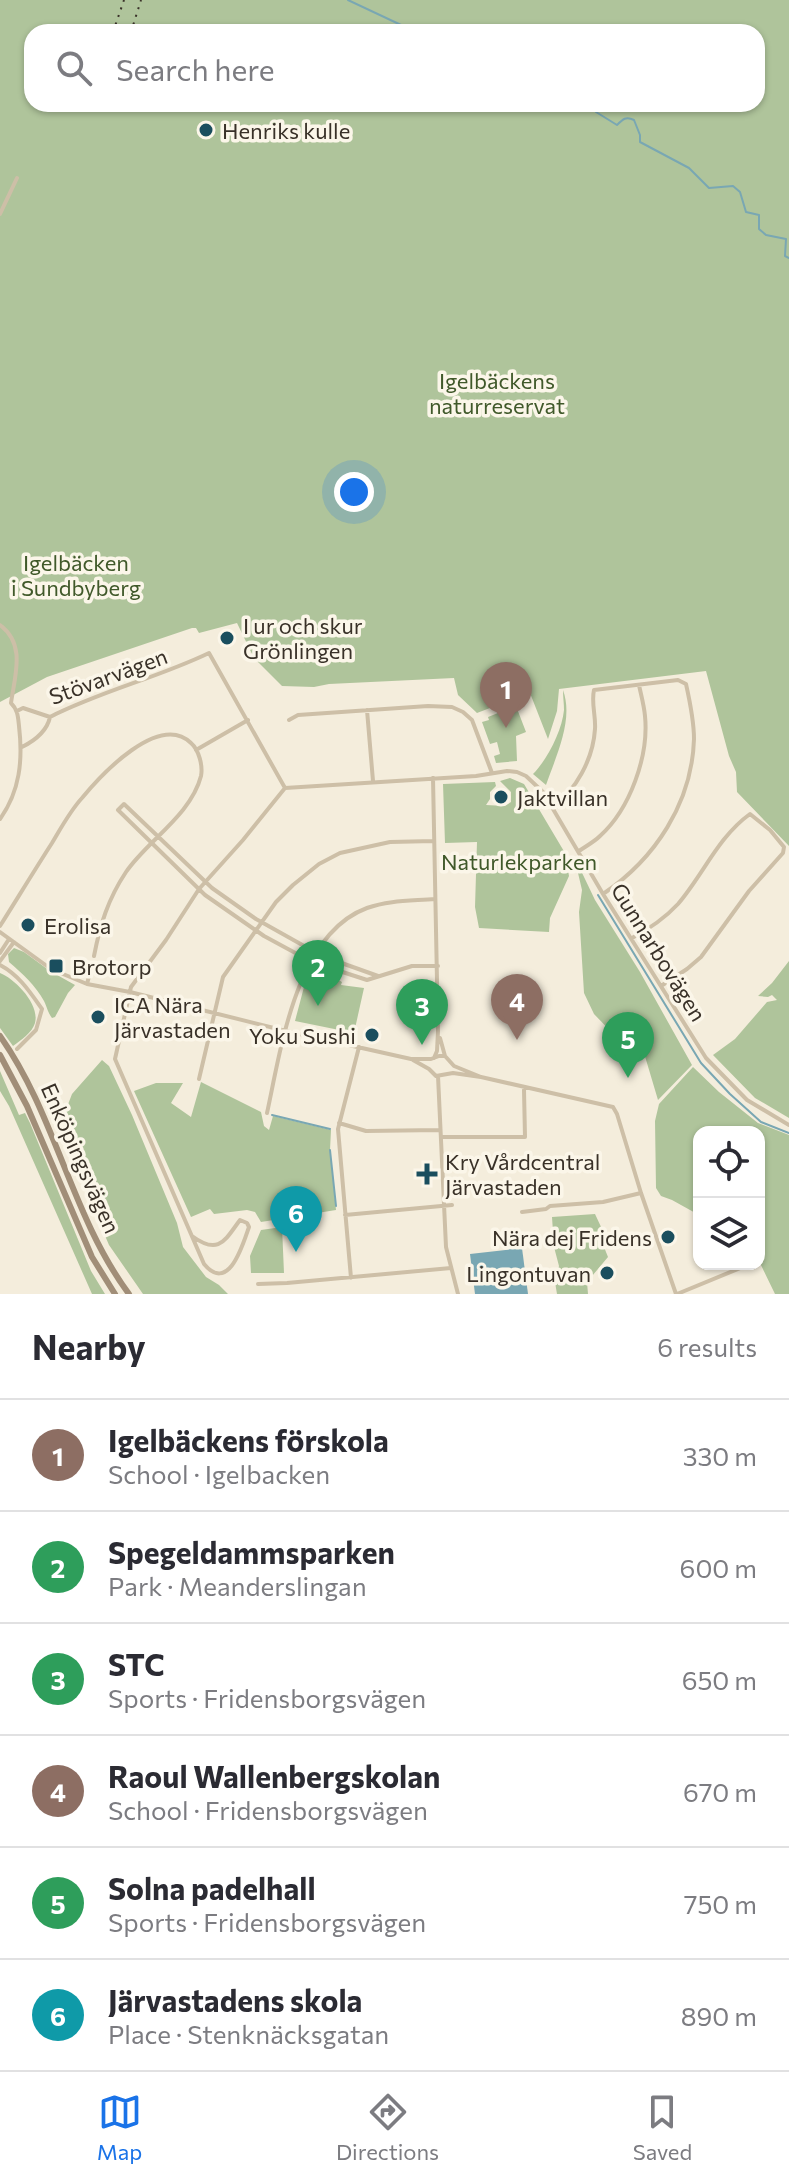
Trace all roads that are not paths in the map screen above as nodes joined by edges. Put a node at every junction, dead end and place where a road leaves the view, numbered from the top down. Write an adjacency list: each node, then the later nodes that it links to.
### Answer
1 (17, 178): 2 (street)
2 (0, 214)
3 (0, 625): 6 (street)
4 (639, 685): 16 (street); 21 (street); 24 (street)
5 (367, 710): 9 (street); 12 (street); 14 (street)
6 (17, 711): 7 (street, Stövarvägen); 10 (street)
7 (50, 717): 8 (street, Stövarvägen); 10 (street)
8 (248, 720): 11 (street); 15 (street)
9 (289, 720)
10 (22, 747): 17 (street)
11 (196, 750): 18 (street); 27 (street)
12 (492, 773): 13 (street, Gunnarbovägen); 16 (street, Gunnarbovägen)
13 (433, 778): 14 (street, Gunnarbovägen); 19 (street)
14 (373, 781): 15 (street, Gunnarbovägen)
15 (285, 788): 22 (street)
16 (553, 808): 21 (street, Gunnarbovägen)
17 (0, 819)
18 (159, 837): 20 (street); 20 (street); 22 (street)
19 (434, 841): 25 (street); 26 (street)
20 (153, 844): 23 (street); 33 (street)
21 (579, 851): 24 (street, Gunnarbovägen)
22 (205, 882): 23 (street); 26 (street)
23 (199, 889): 28 (street); 41 (street)
24 (603, 894): 29 (street, Gunnarbovägen)
25 (435, 899): 32 (street); 37 (street)
26 (262, 923): 28 (street); 32 (street)
27 (0, 929): 30 (street)
28 (256, 930): 34 (street); 42 (street)
29 (632, 938): 40 (street, Gunnarbovägen); 40 (street)
30 (12, 941): 31 (street); 35 (street); 39 (street)
31 (0, 953)
32 (317, 953): 34 (street); 38 (street)
33 (94, 956)
34 (312, 962): 38 (street); 43 (street)
35 (0, 963): 46 (street)
36 (92, 965): 39 (street)
37 (438, 966): 38 (street); 47 (street)
38 (378, 976)
39 (87, 984): 41 (street)
40 (661, 986): 60 (street, Gunnarbovägen)
41 (130, 992): 42 (street); 68 (street)
42 (214, 1012): 43 (street); 56 (street)
43 (286, 1031): 45 (street); 58 (street)
44 (0, 1036): 74 (main road, Enköpingsvägen)
45 (359, 1047): 50 (street); 59 (street)
46 (17, 1049)
47 (441, 1052): 49 (street); 49 (street); 51 (street)
48 (0, 1055): 73 (main road, Enköpingsvägen)
49 (432, 1058): 50 (street); 52 (street)
50 (411, 1059): 52 (street)
51 (450, 1063): 53 (street); 55 (street)
52 (429, 1069): 54 (street)
53 (446, 1074): 54 (street); 55 (street)
54 (438, 1076): 61 (street)
55 (481, 1077): 63 (street)
56 (199, 1079)
57 (524, 1090): 62 (street)
58 (267, 1113)
59 (339, 1123): 61 (street); 67 (street)
60 (789, 1125)
61 (440, 1130): 62 (street)
62 (441, 1137): 65 (street)
63 (641, 1193): 66 (street); 76 (street)
64 (452, 1205): 65 (street)
65 (443, 1206): 67 (street); 69 (street)
66 (522, 1212)
67 (345, 1215): 71 (street)
68 (192, 1236): 68 (street)
69 (451, 1268): 71 (street); 75 (street)
70 (735, 1270): 76 (street)
71 (351, 1278): 72 (street)
72 (258, 1284)
73 (115, 1294)
74 (129, 1294)
75 (458, 1294)
76 (676, 1294)

